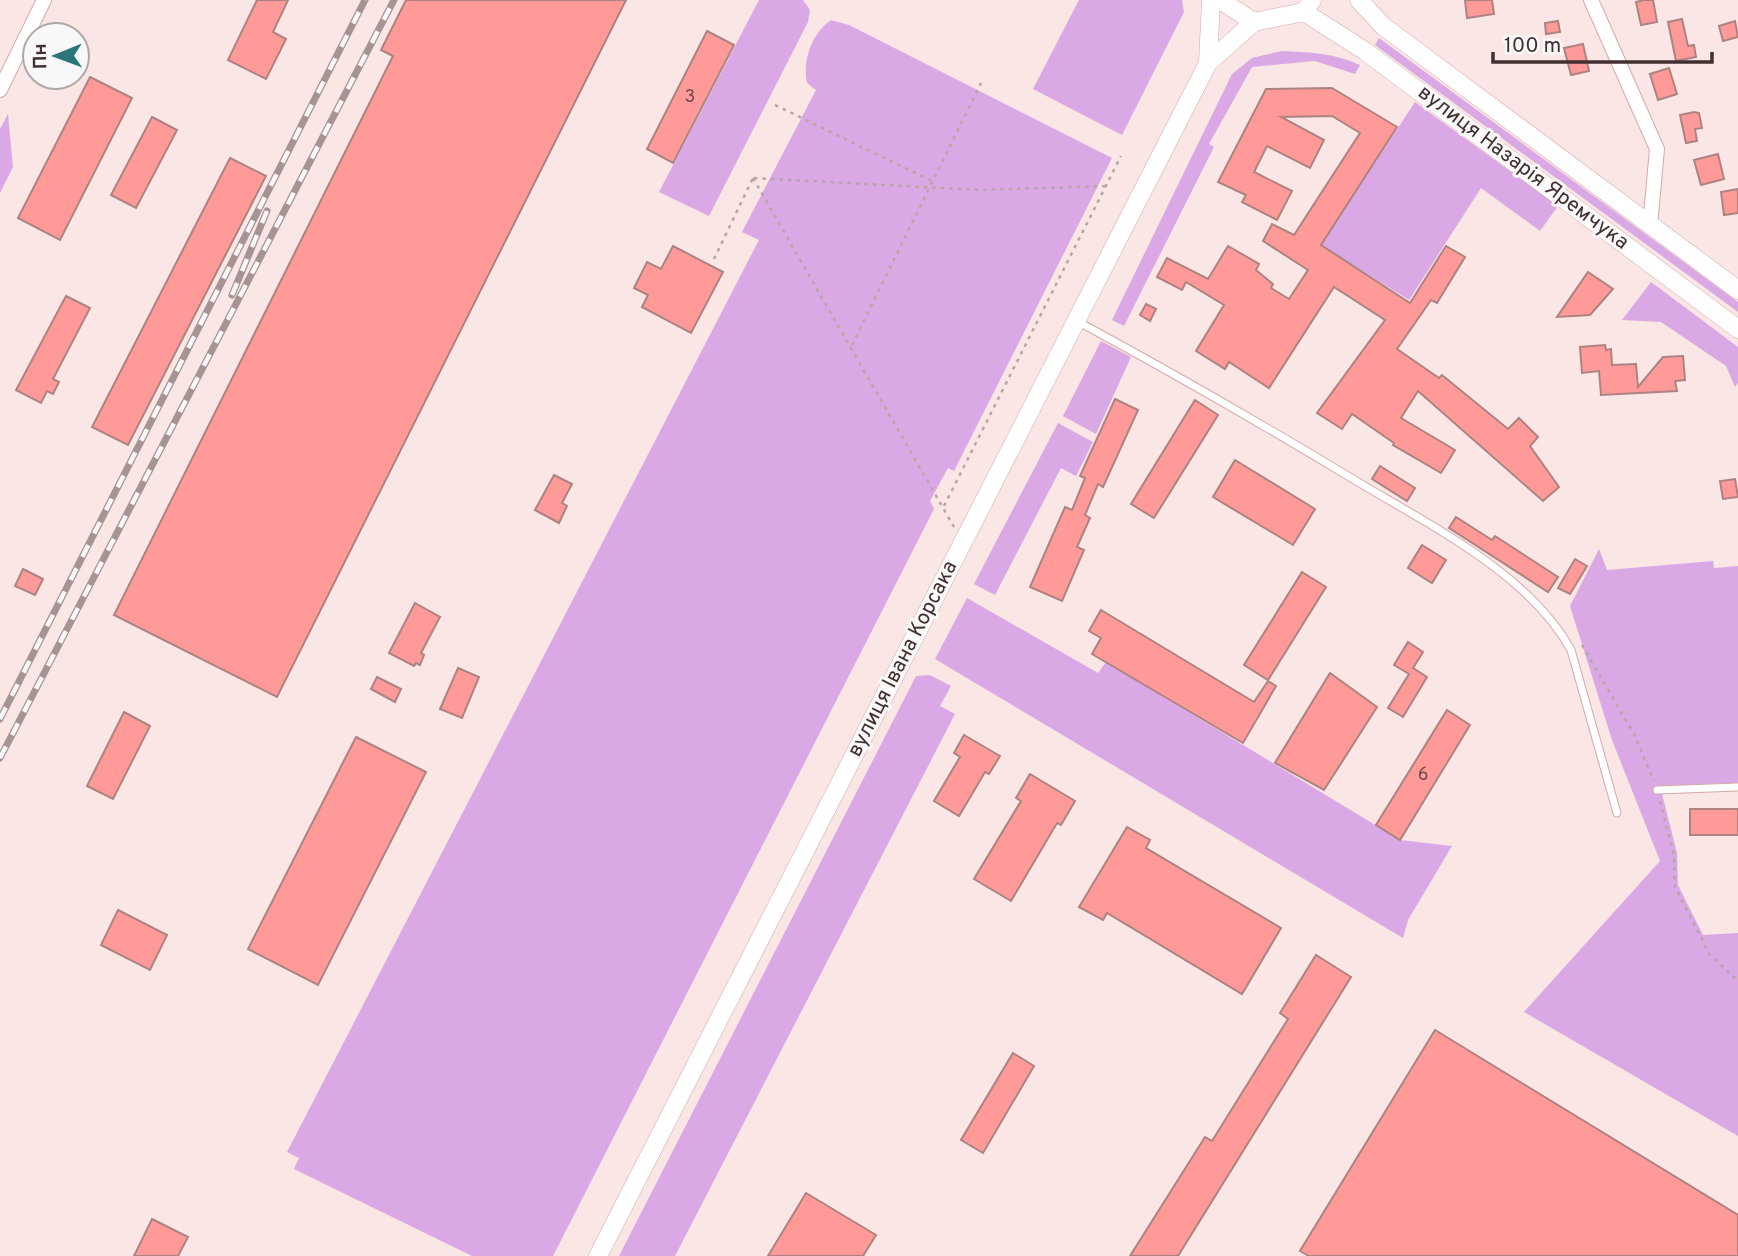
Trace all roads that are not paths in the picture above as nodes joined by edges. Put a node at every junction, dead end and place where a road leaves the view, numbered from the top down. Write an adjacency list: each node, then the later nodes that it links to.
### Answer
1 (44, 0): 9 (street)
2 (1211, 0): 8 (street)
3 (1220, 0): 7 (street)
4 (1359, 0): 10 (street, вулиця Назарія Яремчука)
5 (1591, 0): 10 (street)
6 (1308, 6): 7 (street); 13 (street, вулиця Назарія Яремчука)
7 (1254, 22): 8 (street)
8 (1208, 63): 12 (street, вулиця Івана Корсака)
9 (0, 90)
10 (1650, 226): 11 (street, вулиця Назарія Яремчука)
11 (1738, 290)
12 (1077, 320): 16 (lane); 17 (street, вулиця Івана Корсака)
13 (1738, 329)
14 (1738, 787): 15 (lane)
15 (1657, 790)
16 (1617, 813)
17 (598, 1256)

